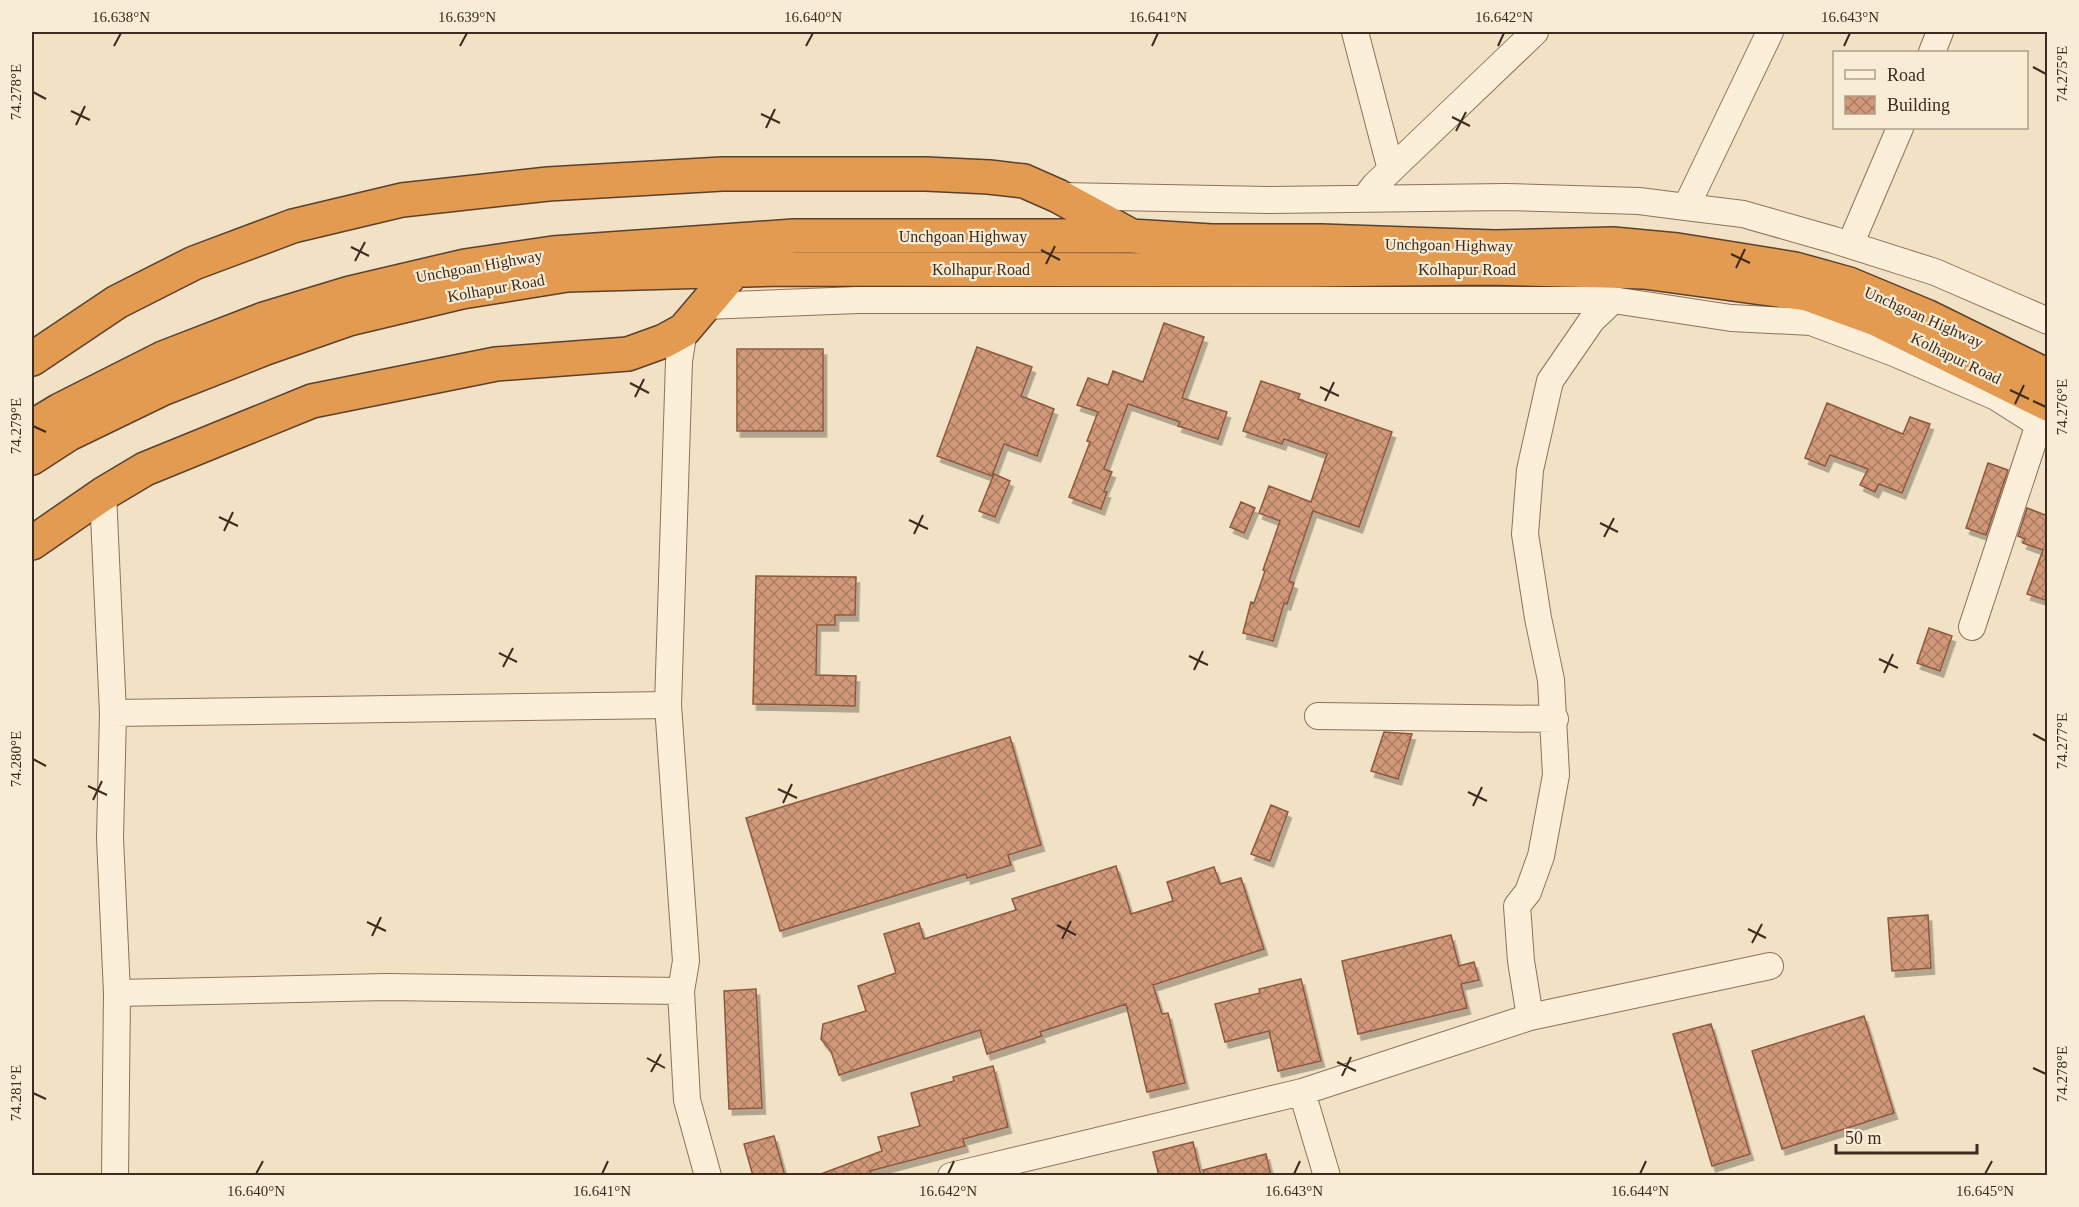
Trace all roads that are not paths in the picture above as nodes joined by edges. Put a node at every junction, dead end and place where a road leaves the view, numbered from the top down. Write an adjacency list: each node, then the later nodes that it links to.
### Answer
1 (1355, 32): 7 (street)
2 (1535, 32): 7 (street)
3 (1770, 32): 10 (street)
4 (1940, 32): 5 (street)
5 (1932, 51)
6 (1900, 129): 12 (street)
7 (1391, 170): 9 (street)
8 (1058, 196): 9 (street); 11 (highway); 17 (highway)
9 (1364, 199): 10 (street)
10 (1686, 207): 12 (street)
11 (1131, 236): 18 (highway, Unchgoan Highway); 20 (highway, Unchgoan Highway)
12 (1850, 245): 16 (street)
13 (734, 271): 15 (highway); 19 (highway, Kolhapur Road); 21 (highway, Kolhapur Road)
14 (1613, 300): 15 (street); 19 (street); 28 (street)
15 (694, 318): 22 (highway); 25 (street)
16 (2048, 321)
17 (32, 359)
18 (2048, 376)
19 (2045, 420): 24 (street)
20 (32, 427)
21 (32, 458)
22 (103, 494): 23 (highway); 26 (street)
23 (32, 543)
24 (1972, 627)
25 (668, 705): 26 (street); 30 (street)
26 (113, 713): 31 (street)
27 (1318, 716): 28 (street)
28 (1554, 719): 32 (street)
29 (1770, 966): 32 (street)
30 (681, 991): 31 (street); 35 (street)
31 (117, 993): 34 (street)
32 (1530, 1017): 33 (street)
33 (1302, 1092): 36 (street); 37 (street)
34 (115, 1176)
35 (708, 1176)
36 (951, 1176)
37 (1327, 1176)

